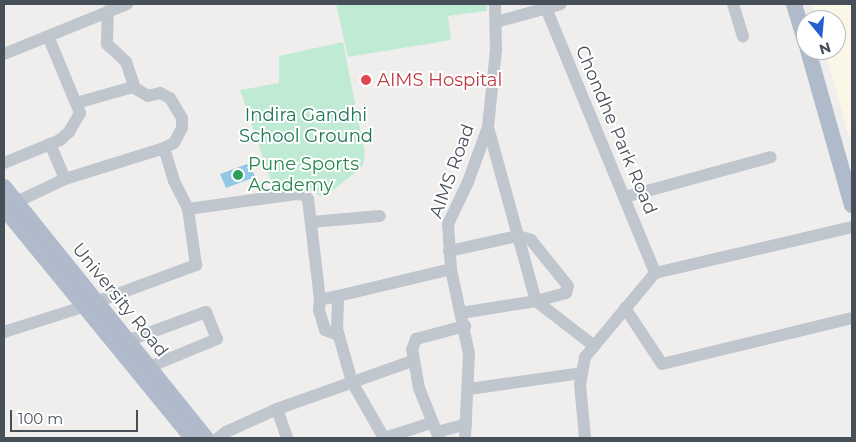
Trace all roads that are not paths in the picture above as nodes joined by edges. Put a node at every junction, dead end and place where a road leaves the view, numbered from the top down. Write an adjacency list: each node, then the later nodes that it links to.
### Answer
1 (127, 4): 6 (street)
2 (495, 4): 7 (street, AIMS Road)
3 (561, 4): 5 (street)
4 (733, 4): 9 (street)
5 (546, 8): 7 (street); 23 (street, Chondhe Park Road)
6 (108, 11): 8 (street); 13 (street)
7 (496, 22): 15 (street, AIMS Road)
8 (48, 36): 10 (street); 14 (street)
9 (743, 37)
10 (4, 54)
11 (811, 60): 24 (main road)
12 (819, 60): 20 (main road)
13 (135, 88): 14 (street); 17 (street)
14 (76, 103): 16 (street)
15 (488, 126): 30 (street); 31 (street, AIMS Road)
16 (50, 144): 19 (street); 21 (street)
17 (164, 148): 21 (street); 26 (street)
18 (771, 157): 23 (street)
19 (4, 163)
20 (852, 176)
21 (65, 179): 25 (street)
22 (4, 187): 25 (main road, University Road)
23 (626, 197): 33 (street, Chondhe Park Road)
24 (852, 205)
25 (8, 206): 37 (main road, University Road)
26 (188, 208): 28 (street); 37 (street)
27 (380, 216): 28 (street)
28 (311, 222): 35 (street)
29 (852, 227): 33 (street)
30 (518, 236): 31 (street); 36 (street); 36 (street)
31 (449, 250): 32 (street, AIMS Road)
32 (452, 269): 34 (street); 39 (street, AIMS Road)
33 (655, 273): 38 (street)
34 (338, 296): 35 (street); 43 (street)
35 (320, 300): 43 (street)
36 (536, 300): 39 (street); 45 (street)
37 (89, 305): 42 (street); 44 (main road, University Road); 54 (main road, University Road)
38 (625, 308): 40 (street); 45 (street)
39 (461, 313): 41 (street, AIMS Road)
40 (852, 318)
41 (465, 326): 46 (street); 50 (street, AIMS Road)
42 (4, 332)
43 (338, 335): 49 (street)
44 (128, 341): 47 (main road, University Road); 47 (street)
45 (593, 344): 48 (street)
46 (412, 361): 49 (street); 53 (street)
47 (149, 367): 55 (main road, University Road)
48 (581, 373): 50 (street); 60 (street)
49 (352, 382): 51 (street); 58 (street)
50 (469, 388): 52 (street, AIMS Road)
51 (277, 409): 56 (street); 57 (street)
52 (466, 424): 53 (street); 59 (street, AIMS Road)
53 (435, 431): 58 (street)
54 (192, 438)
55 (206, 438)
56 (218, 438)
57 (287, 438)
58 (384, 438)
59 (465, 438)
60 (585, 438)

